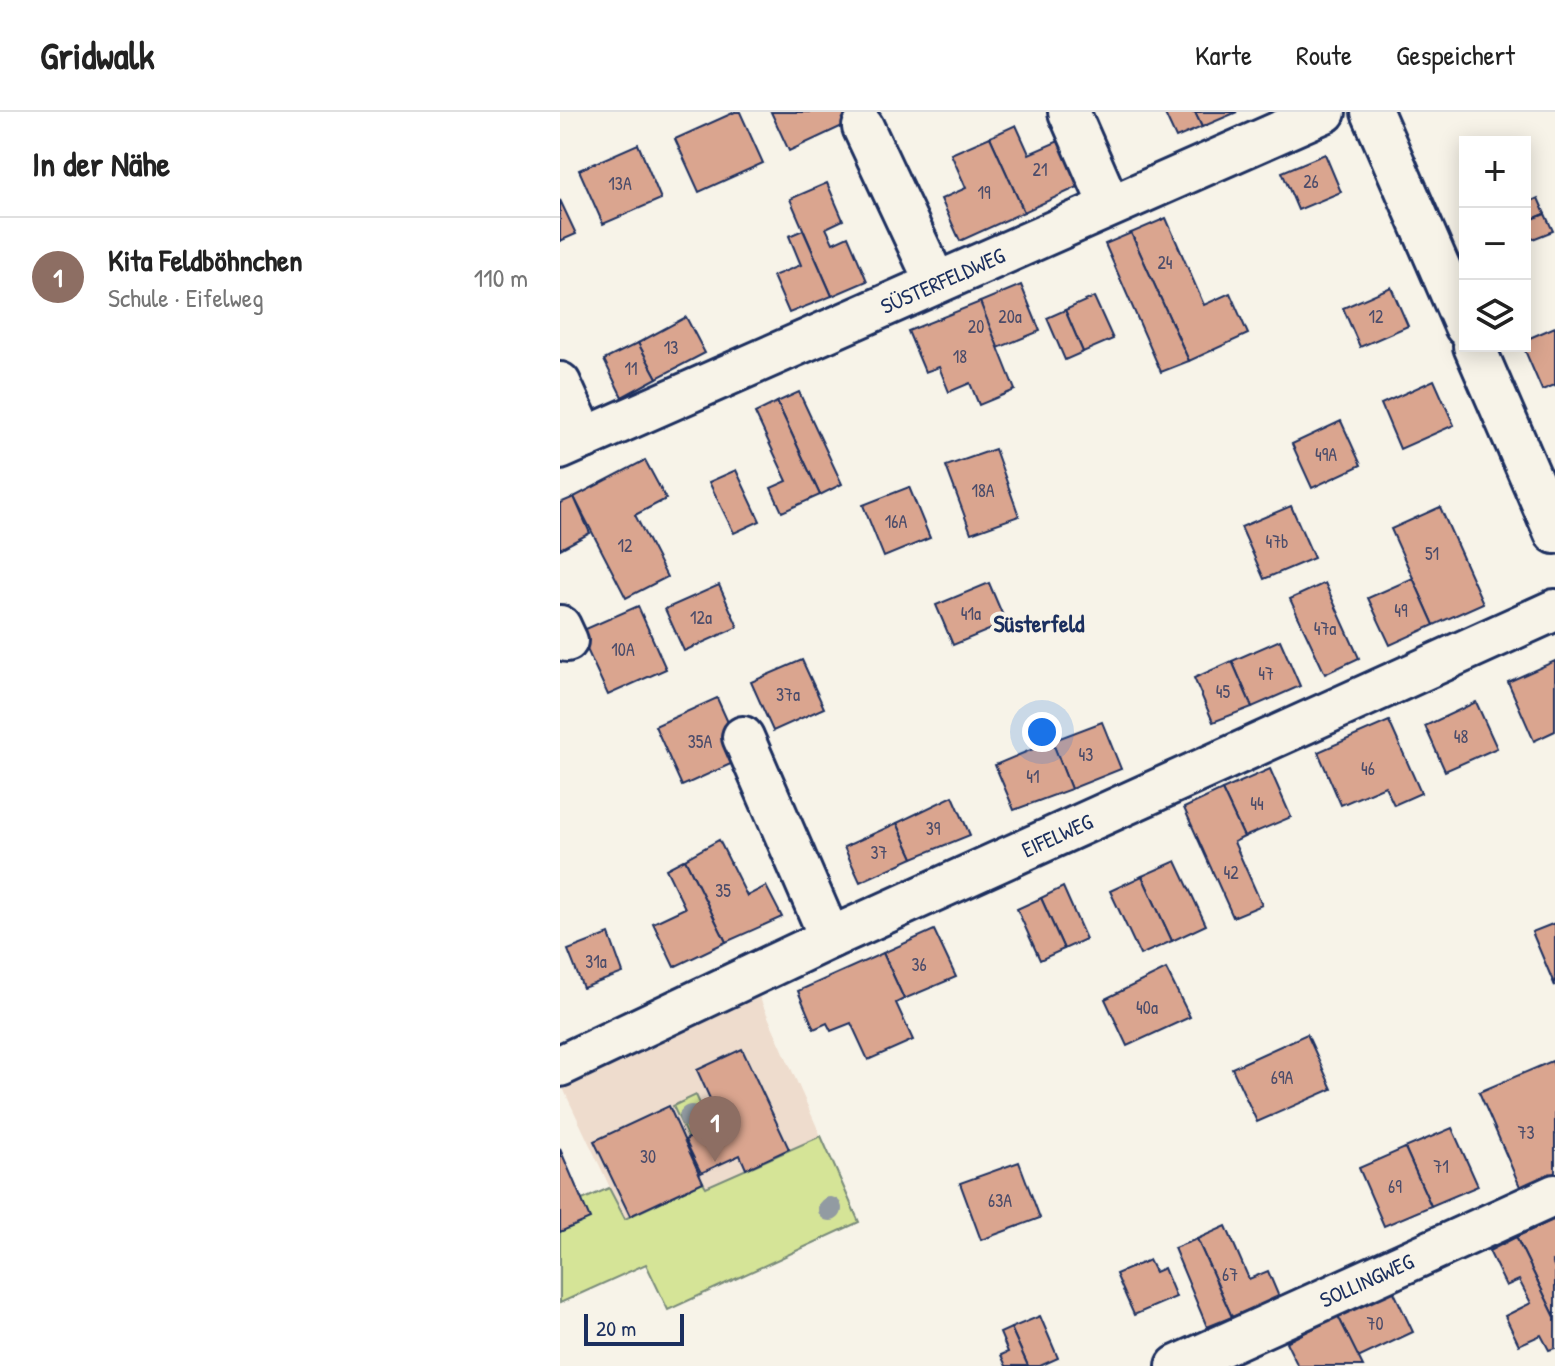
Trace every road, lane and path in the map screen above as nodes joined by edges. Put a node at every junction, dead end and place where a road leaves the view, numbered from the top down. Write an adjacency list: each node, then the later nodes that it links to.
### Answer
1 (1069, 112): 5 (street)
2 (1325, 112): 5 (street, SÜSTERFELDWEG)
3 (1372, 112): 7 (street)
4 (863, 127): 6 (street)
5 (1110, 206): 6 (street, SÜSTERFELDWEG)
6 (936, 283): 10 (street, SÜSTERFELDWEG)
7 (1459, 312)
8 (1477, 352): 11 (street)
9 (560, 383): 10 (street)
10 (568, 440)
11 (1555, 533)
12 (1555, 610): 14 (street, EIFELWEG)
13 (743, 737): 14 (street)
14 (830, 938): 15 (street, EIFELWEG)
15 (560, 1066)
16 (1555, 1195): 17 (street, SOLLINGWEG)
17 (1177, 1366)

